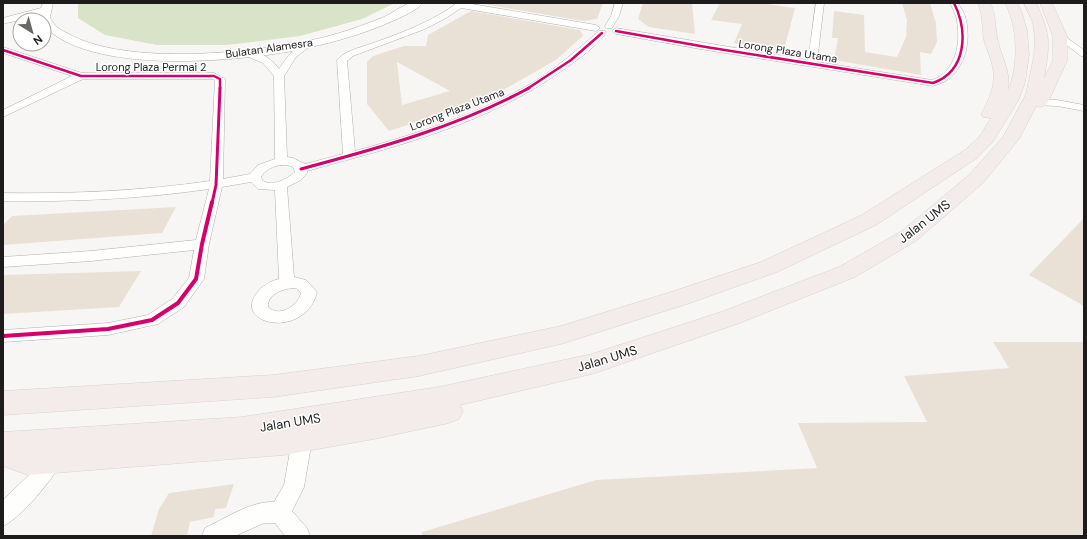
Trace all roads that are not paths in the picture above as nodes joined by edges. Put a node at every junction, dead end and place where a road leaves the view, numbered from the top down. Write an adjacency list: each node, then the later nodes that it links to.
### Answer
1 (418, 3): 15 (street, Bulatan Alamesra)
2 (619, 3): 13 (street, Lorong Plaza Utama)
3 (820, 3): 19 (street)
4 (954, 3): 19 (street, Lorong Plaza Utama)
5 (984, 3): 25 (highway)
6 (1011, 3): 25 (highway)
7 (1030, 3): 22 (highway, Jalan UMS)
8 (1046, 3): 14 (highway)
9 (461, 4): 13 (street); 26 (street)
10 (46, 6): 11 (street)
11 (5, 28)
12 (52, 30): 17 (street, Bulatan Alamesra)
13 (606, 30): 19 (street, Lorong Plaza Utama); 26 (street, Lorong Plaza Utama)
14 (1060, 36): 18 (street); 22 (highway)
15 (308, 44): 17 (street, Bulatan Alamesra); 21 (street)
16 (3, 50): 20 (street, Lorong Plaza Permai 2)
17 (248, 54): 21 (street)
18 (1084, 54)
19 (812, 63)
20 (81, 76): 24 (street); 30 (street, Lorong Plaza Permai 2)
21 (279, 76): 27 (street)
22 (1037, 98): 23 (street); 37 (highway, Jalan UMS)
23 (1084, 108)
24 (3, 114)
25 (971, 154): 38 (highway)
26 (349, 156): 28 (street, Lorong Plaza Utama)
27 (281, 161): 28 (street); 29 (street)
28 (301, 169): 31 (street)
29 (255, 177): 30 (street); 31 (street)
30 (216, 185): 32 (street); 33 (street)
31 (281, 186): 35 (street)
32 (3, 196)
33 (202, 244): 34 (street); 36 (street)
34 (3, 262)
35 (287, 283)
36 (3, 336)
37 (561, 371): 39 (highway); 40 (highway, Jalan UMS)
38 (3, 403)
39 (302, 440): 42 (highway); 43 (street)
40 (3, 445)
41 (3, 451): 42 (highway)
42 (53, 459): 44 (street)
43 (280, 513): 45 (street); 46 (street)
44 (3, 515)
45 (214, 536)
46 (299, 536)

